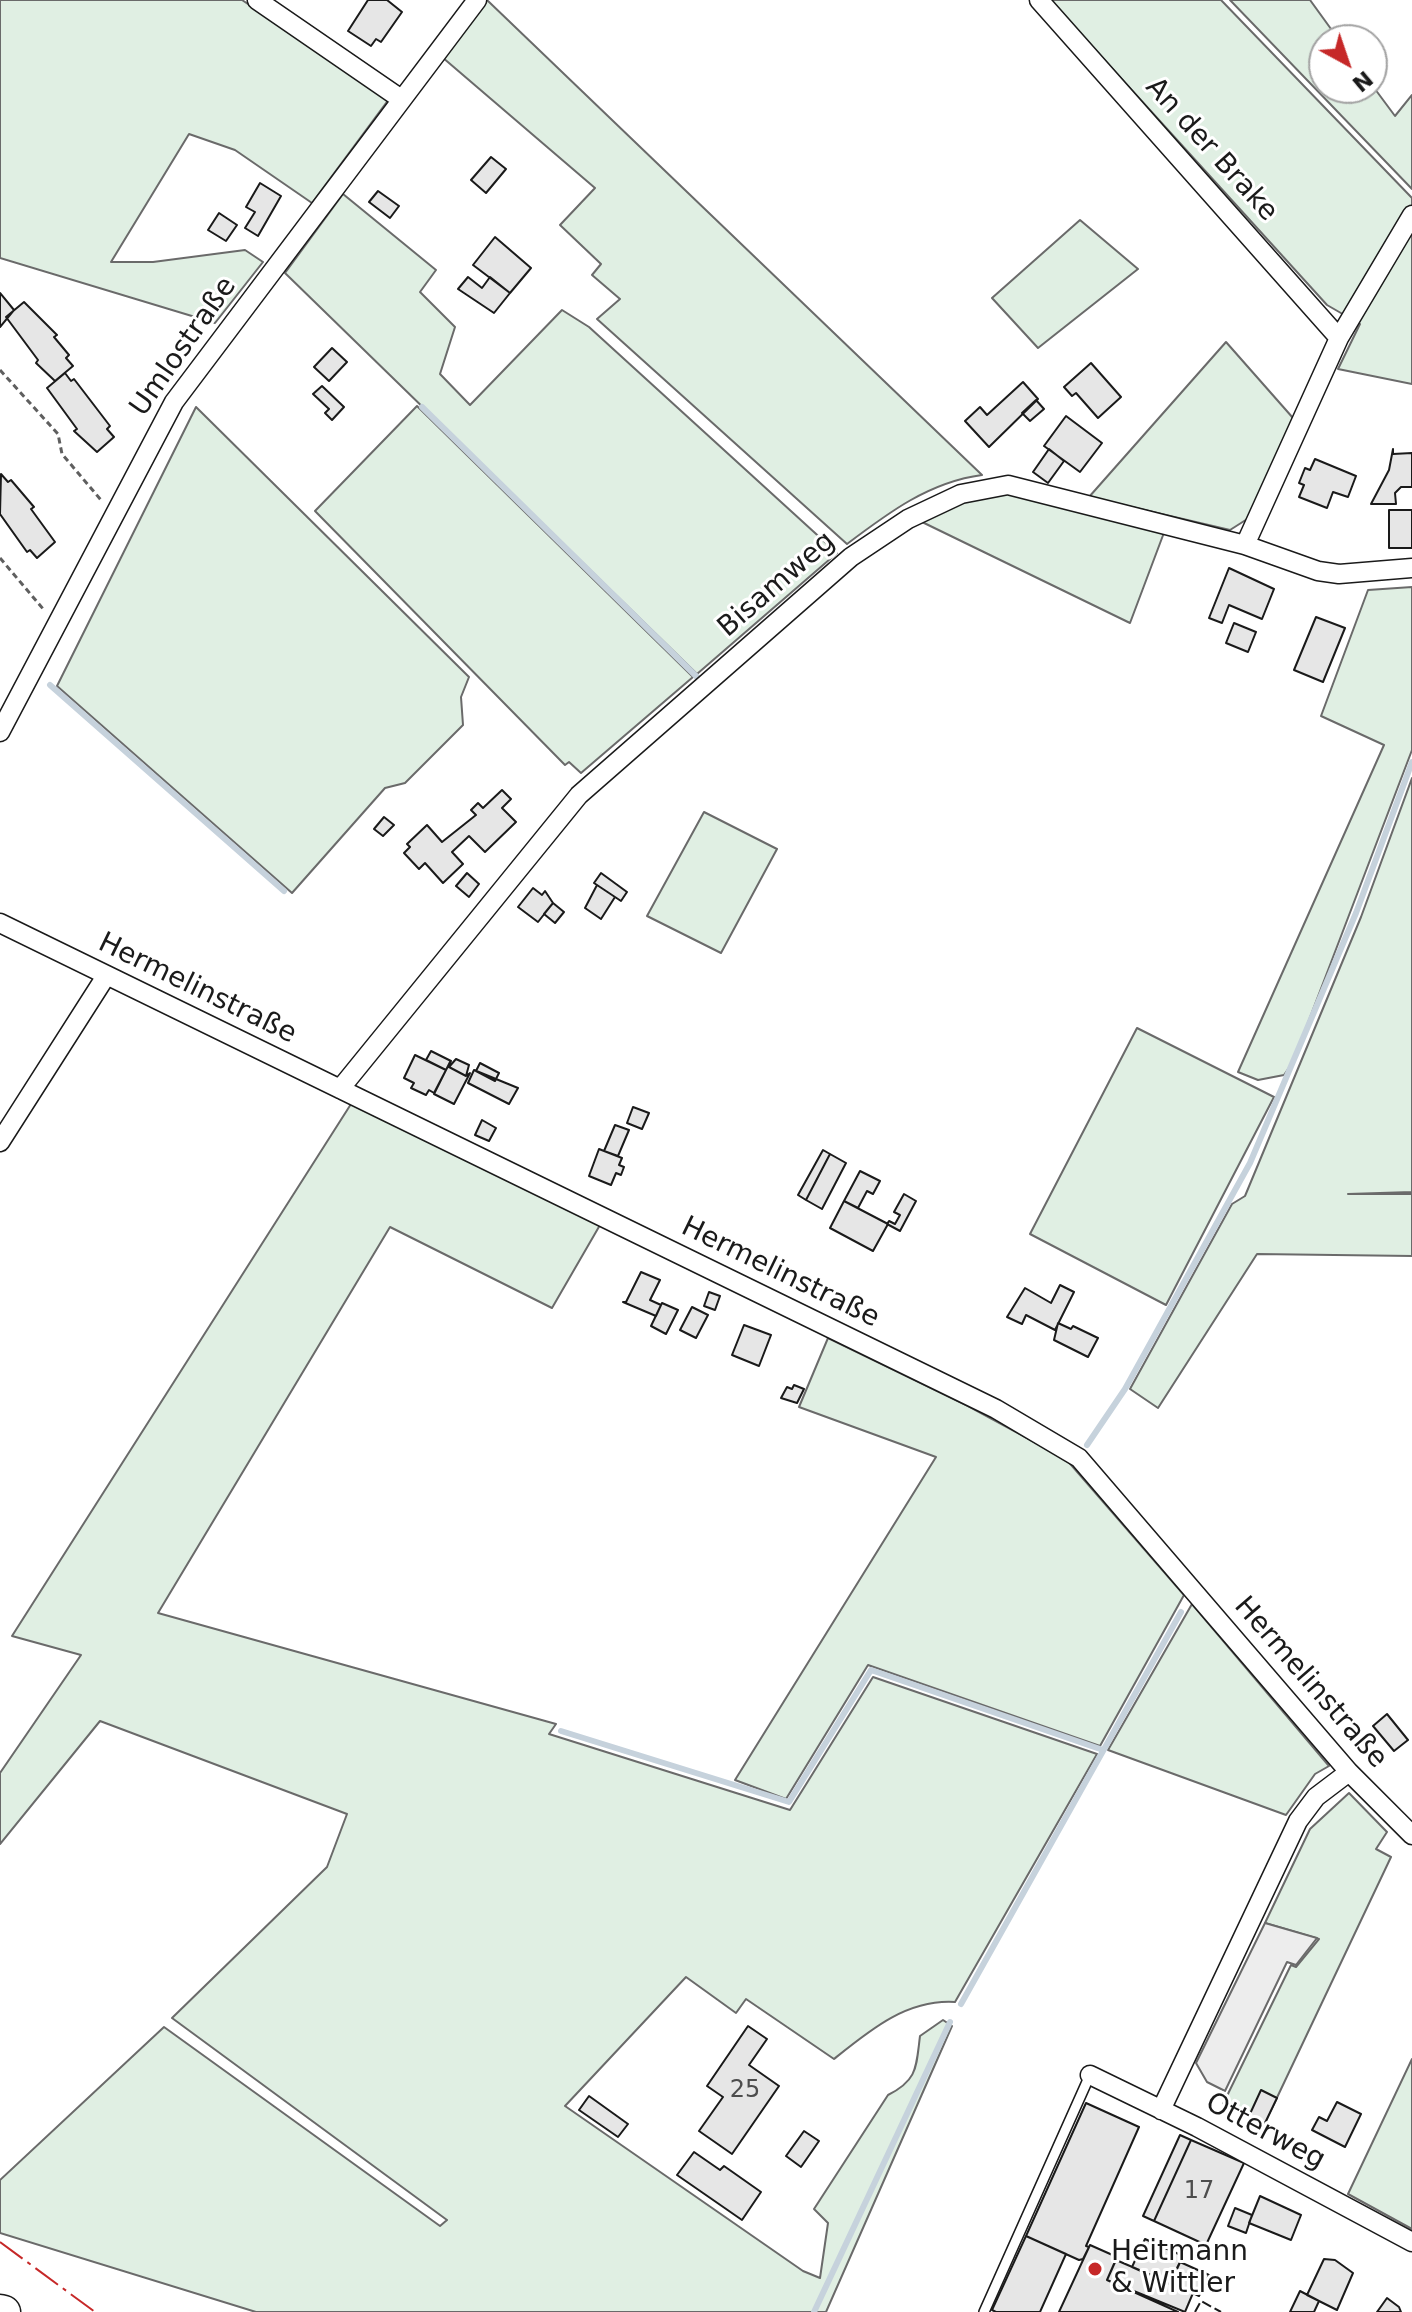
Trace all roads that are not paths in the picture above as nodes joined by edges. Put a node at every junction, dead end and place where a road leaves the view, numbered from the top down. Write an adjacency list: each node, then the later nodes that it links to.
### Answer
1 (257, 0): 4 (street)
2 (477, 0): 4 (street, Umlostraße)
3 (1039, 0): 6 (street, An der Brake)
4 (401, 99): 9 (street, Umlostraße)
5 (1412, 215): 6 (street)
6 (1339, 338): 7 (street)
7 (1245, 545): 8 (street, Bisamweg); 12 (street, Bisamweg)
8 (1412, 568)
9 (0, 732)
10 (0, 923): 11 (street, Hermelinstraße)
11 (106, 976): 12 (street, Hermelinstraße); 13 (street)
12 (340, 1089): 14 (street, Hermelinstraße)
13 (0, 1142)
14 (1349, 1772): 15 (street, Hermelinstraße); 17 (street)
15 (1412, 1835)
16 (1090, 2075): 17 (street, Otterweg); 19 (lane)
17 (1161, 2110): 18 (street, Otterweg)
18 (1412, 2242)
19 (984, 2312)

